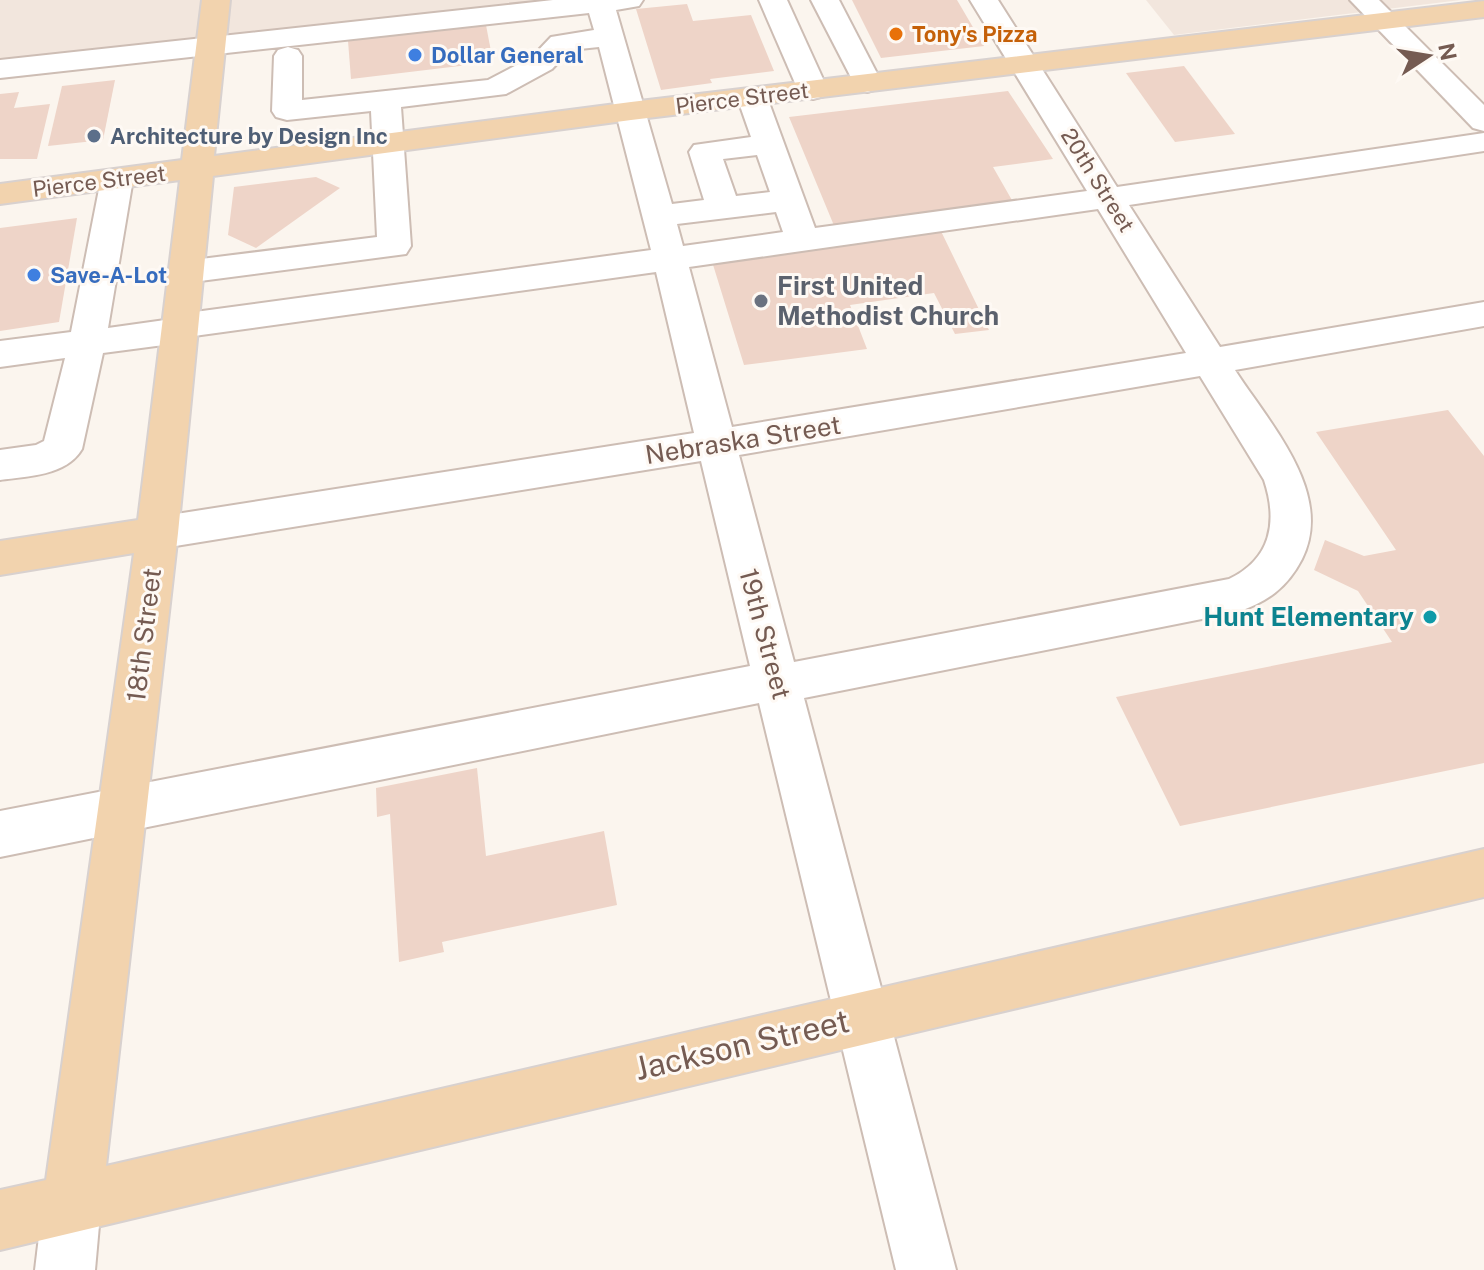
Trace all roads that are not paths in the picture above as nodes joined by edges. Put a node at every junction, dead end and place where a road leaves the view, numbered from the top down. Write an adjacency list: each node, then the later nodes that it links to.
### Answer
1 (216, 0): 9 (main road, 18th Street)
2 (773, 0): 14 (street)
3 (825, 0): 13 (street)
4 (984, 0): 11 (street, 20th Street)
5 (1364, 0): 8 (street)
6 (1484, 9): 8 (main road, Pierce Street)
7 (609, 10): 9 (street); 16 (street); 17 (street, 19th Street)
8 (1386, 21): 11 (main road, Pierce Street); 18 (street)
9 (211, 46): 12 (street); 22 (main road, 18th Street)
10 (288, 56): 16 (street)
11 (1025, 65): 13 (main road, Pierce Street); 25 (street, 20th Street)
12 (0, 69)
13 (867, 83): 14 (main road, Pierce Street)
14 (813, 90): 15 (main road, Pierce Street)
15 (752, 97): 17 (main road, Pierce Street); 21 (street)
16 (386, 101): 20 (street)
17 (631, 111): 20 (main road, Pierce Street); 28 (street, 19th Street)
18 (1484, 122)
19 (1484, 142): 25 (street)
20 (388, 144): 22 (main road, Pierce Street); 30 (street)
21 (768, 144): 26 (street); 27 (street)
22 (195, 169): 23 (main road, Pierce Street); 30 (main road, 18th Street)
23 (117, 179): 24 (main road, Pierce Street); 33 (street)
24 (0, 194)
25 (1109, 198): 29 (street); 35 (street, 20th Street)
26 (788, 200): 27 (street); 29 (street)
27 (723, 208): 28 (street)
28 (663, 236): 29 (street); 32 (street); 36 (street, 19th Street)
29 (802, 238)
30 (185, 272): 32 (main road, 18th Street)
31 (1484, 314): 35 (street, Nebraska Street)
32 (180, 328): 33 (street); 38 (main road, 18th Street)
33 (87, 343): 34 (street); 37 (street)
34 (0, 354)
35 (1210, 361): 36 (street, Nebraska Street); 40 (street, 20th Street)
36 (715, 445): 38 (street, Nebraska Street); 40 (street, 19th Street)
37 (0, 465)
38 (157, 533): 39 (main road, Nebraska Street); 41 (main road, 18th Street)
39 (0, 558)
40 (777, 682): 41 (street, 20th Street); 44 (street, 19th Street)
41 (121, 812): 42 (street, 20th Street); 45 (main road, 18th Street)
42 (0, 834)
43 (1484, 873): 44 (main road, Jackson Street)
44 (863, 1016): 45 (main road, Jackson Street); 48 (street, 19th Street)
45 (72, 1203): 46 (main road, Jackson Street); 47 (street, 18th Street)
46 (0, 1220)
47 (65, 1270)
48 (926, 1270)

